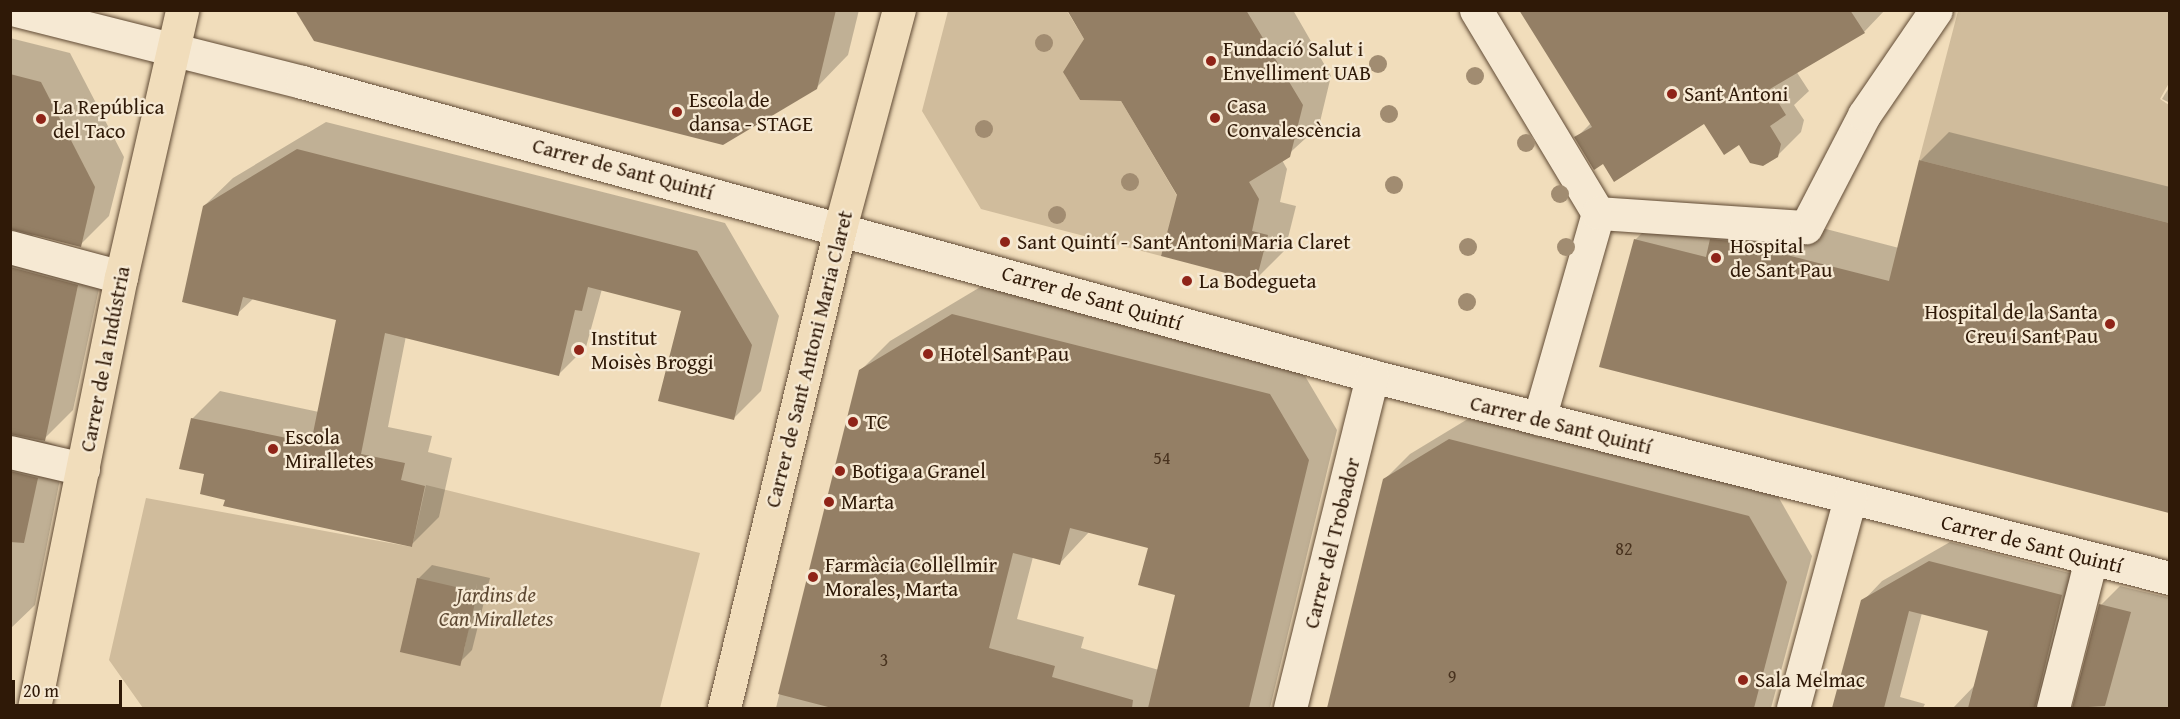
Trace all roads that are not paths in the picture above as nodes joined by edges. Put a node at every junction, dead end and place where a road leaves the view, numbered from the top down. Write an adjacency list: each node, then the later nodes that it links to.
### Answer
1 (16, 10): 6 (street, Carrer de Sant Quintí)
2 (182, 10): 6 (main road, Carrer de la Indústria)
3 (899, 10): 8 (main road, Carrer de Sant Antoni Maria Claret)
4 (1476, 10): 7 (street)
5 (1936, 10): 7 (street)
6 (173, 48): 8 (street, Carrer de Sant Quintí); 10 (main road, Carrer de la Indústria)
7 (1598, 213): 12 (street)
8 (840, 228): 11 (street, Carrer de Sant Quintí); 19 (main road, Carrer de Sant Antoni Maria Claret)
9 (10, 247): 10 (street)
10 (121, 277): 14 (main road, Carrer de la Indústria)
11 (1371, 376): 12 (street, Carrer de Sant Quintí); 20 (street, Carrer del Trobador)
12 (1539, 419): 15 (street, Carrer de Sant Quintí)
13 (10, 452): 14 (street)
14 (83, 469): 18 (main road, Carrer de la Indústria)
15 (1850, 498): 16 (street, Carrer de Sant Quintí); 21 (street)
16 (2091, 559): 17 (street, Carrer de Sant Quintí); 22 (street)
17 (2169, 578)
18 (34, 708)
19 (724, 708)
20 (1290, 708)
21 (1793, 708)
22 (2053, 708)

